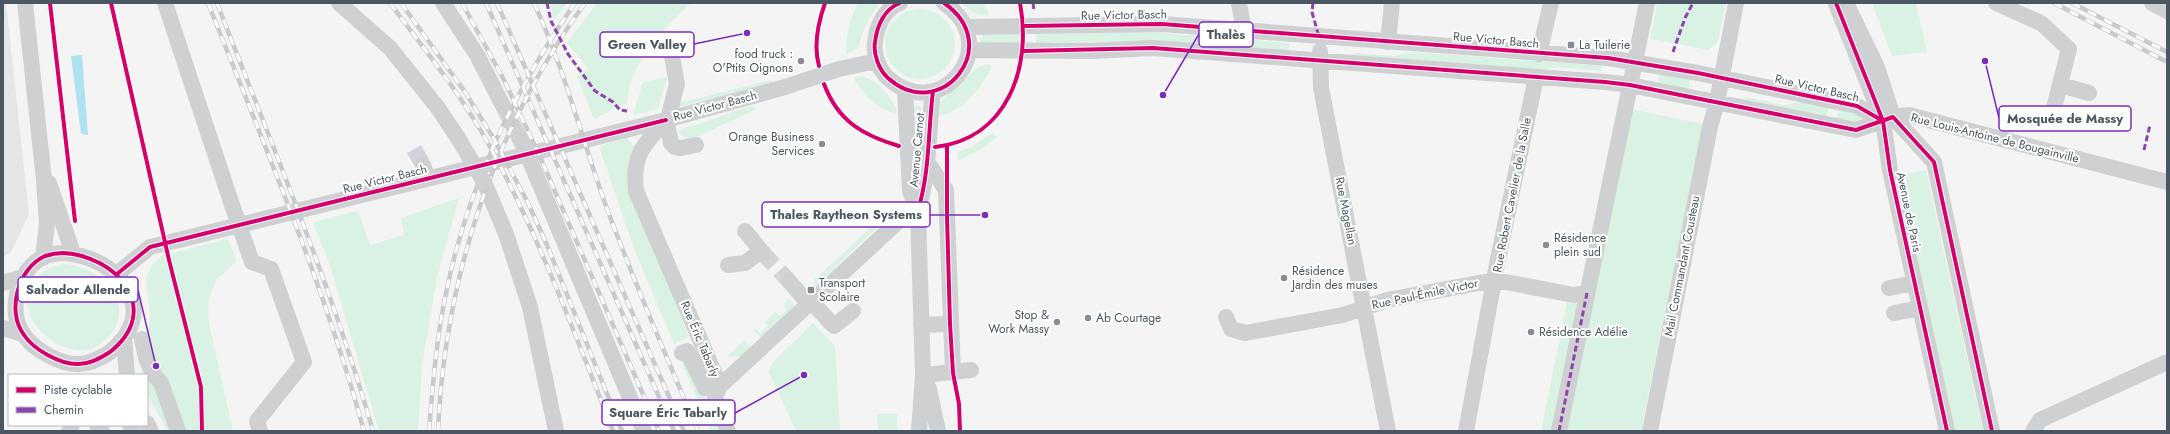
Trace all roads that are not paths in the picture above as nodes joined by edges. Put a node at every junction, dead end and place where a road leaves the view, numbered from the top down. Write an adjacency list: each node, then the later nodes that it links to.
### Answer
1 (25, 3): 40 (street)
2 (165, 3): 77 (street, bridge)
3 (339, 3): 78 (street, bridge)
4 (443, 3): 79 (street, bridge)
5 (944, 3): 17 (street)
6 (1239, 3): 18 (street)
7 (1392, 3): 20 (street)
8 (1551, 3): 23 (street)
9 (1647, 3): 26 (street)
10 (1736, 3): 28 (street)
11 (1836, 3): 37 (street, Avenue de Paris)
12 (1846, 3): 37 (street, Avenue de Paris)
13 (1996, 3): 29 (street)
14 (2152, 3): 16 (street)
15 (895, 5): 24 (street)
16 (2167, 11)
17 (967, 27): 18 (street, Rue Victor Basch); 22 (street)
18 (1244, 31): 19 (street, Rue Victor Basch)
19 (1319, 37): 20 (street, Rue Victor Basch); 25 (street, Rue Magellan)
20 (1388, 42): 23 (street, Rue Victor Basch)
21 (670, 44): 36 (street)
22 (969, 50): 25 (street); 32 (street)
23 (1539, 54): 26 (street, Rue Victor Basch)
24 (877, 61): 31 (street); 36 (street, Rue Victor Basch)
25 (1320, 61): 27 (street); 56 (street, Rue Magellan)
26 (1635, 61): 28 (street, Rue Victor Basch); 30 (street)
27 (1536, 76): 30 (street); 49 (street, Rue Robert Cavelier de la Salle)
28 (1722, 77): 34 (street, Mail Commandant Cousteau); 37 (street, Rue Victor Basch)
29 (2061, 84): 33 (street); 35 (street)
30 (1630, 85): 34 (street); 54 (street)
31 (905, 90): 32 (street); 42 (street, Avenue Carnot)
32 (932, 91): 39 (street, Avenue Carnot)
33 (2088, 93)
34 (1718, 102): 37 (street); 86 (street, Mail Commandant Cousteau)
35 (2052, 116)
36 (667, 119): 38 (street); 47 (street, Rue Victor Basch); 75 (street, Rue Éric Tabarly)
37 (1888, 119): 41 (street, Rue Louis-Antoine de Bougainville); 52 (street, Avenue de Paris); 88 (street, Avenue de Paris)
38 (696, 145)
39 (928, 163): 42 (street, Avenue Carnot); 61 (street)
40 (43, 167): 44 (street); 45 (street)
41 (2167, 182)
42 (918, 211): 55 (street, Rue Éric Tabarly); 62 (street, Avenue Carnot)
43 (745, 231): 46 (street)
44 (73, 253): 45 (street); 47 (street)
45 (43, 258): 48 (street)
46 (728, 265)
47 (117, 274): 65 (street)
48 (23, 277): 51 (street); 64 (street)
49 (1495, 280): 54 (street, Rue Paul-Émile Victor); 56 (street, Rue Paul-Émile Victor); 84 (street, Rue Robert Cavelier de la Salle)
50 (789, 281): 55 (street)
51 (3, 283)
52 (1914, 284): 53 (street); 57 (street, Avenue de Paris)
53 (1889, 288)
54 (1587, 293): 85 (street)
55 (810, 302): 58 (street); 75 (street, Rue Éric Tabarly)
56 (1364, 307): 60 (street, Rue Paul-Émile Victor); 83 (street, Rue Magellan)
57 (1919, 308): 59 (street); 87 (street, Avenue de Paris)
58 (853, 311)
59 (1894, 313)
60 (1226, 318)
61 (950, 324): 62 (street); 71 (street)
62 (921, 325): 74 (street, Avenue Carnot)
63 (3, 328): 64 (street)
64 (23, 334): 69 (street)
65 (124, 339): 69 (street); 73 (street)
66 (142, 339): 76 (street)
67 (682, 353): 75 (street)
68 (2167, 362): 89 (street)
69 (73, 367): 72 (street)
70 (970, 370): 71 (street)
71 (953, 373): 74 (street)
72 (89, 374)
73 (127, 374)
74 (923, 376): 81 (street, Avenue Carnot); 82 (street, Avenue Carnot)
75 (720, 386): 80 (street)
76 (178, 431)
77 (260, 431)
78 (556, 431)
79 (644, 431)
80 (728, 431)
81 (919, 431)
82 (938, 431)
83 (1388, 431)
84 (1466, 431)
85 (1559, 431)
86 (1650, 431)
87 (1947, 431)
88 (1992, 431)
89 (2033, 431)

